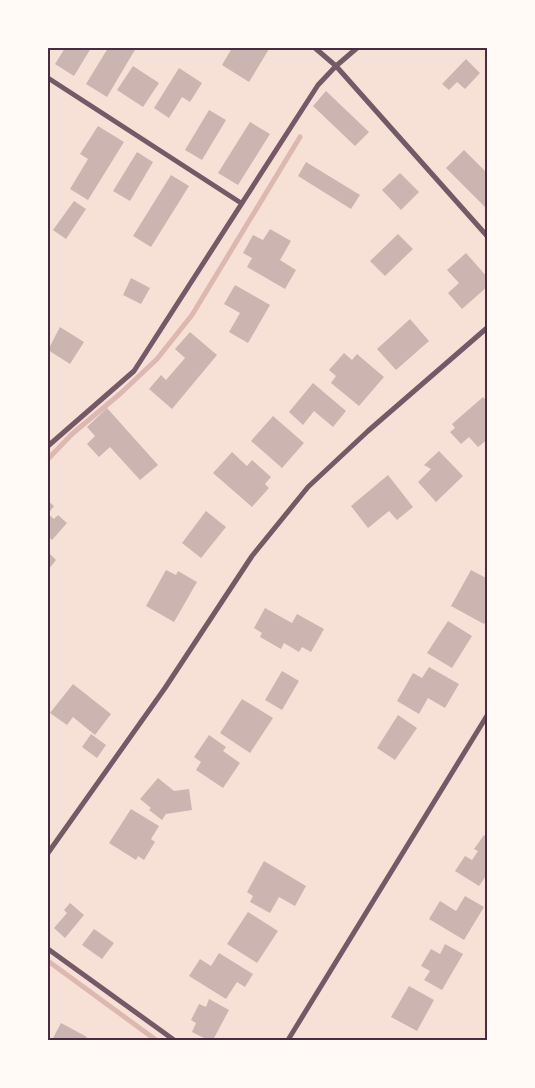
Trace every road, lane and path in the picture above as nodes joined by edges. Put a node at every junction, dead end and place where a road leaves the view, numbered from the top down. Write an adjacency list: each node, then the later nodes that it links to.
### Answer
1 (315, 48): 3 (street)
2 (357, 48): 3 (street)
3 (336, 66): 5 (street); 6 (street)
4 (48, 78): 5 (street)
5 (242, 203): 8 (street)
6 (488, 237)
7 (488, 327): 10 (street)
8 (48, 446)
9 (488, 714): 13 (street)
10 (48, 853)
11 (48, 949): 12 (street)
12 (174, 1040)
13 (288, 1040)

